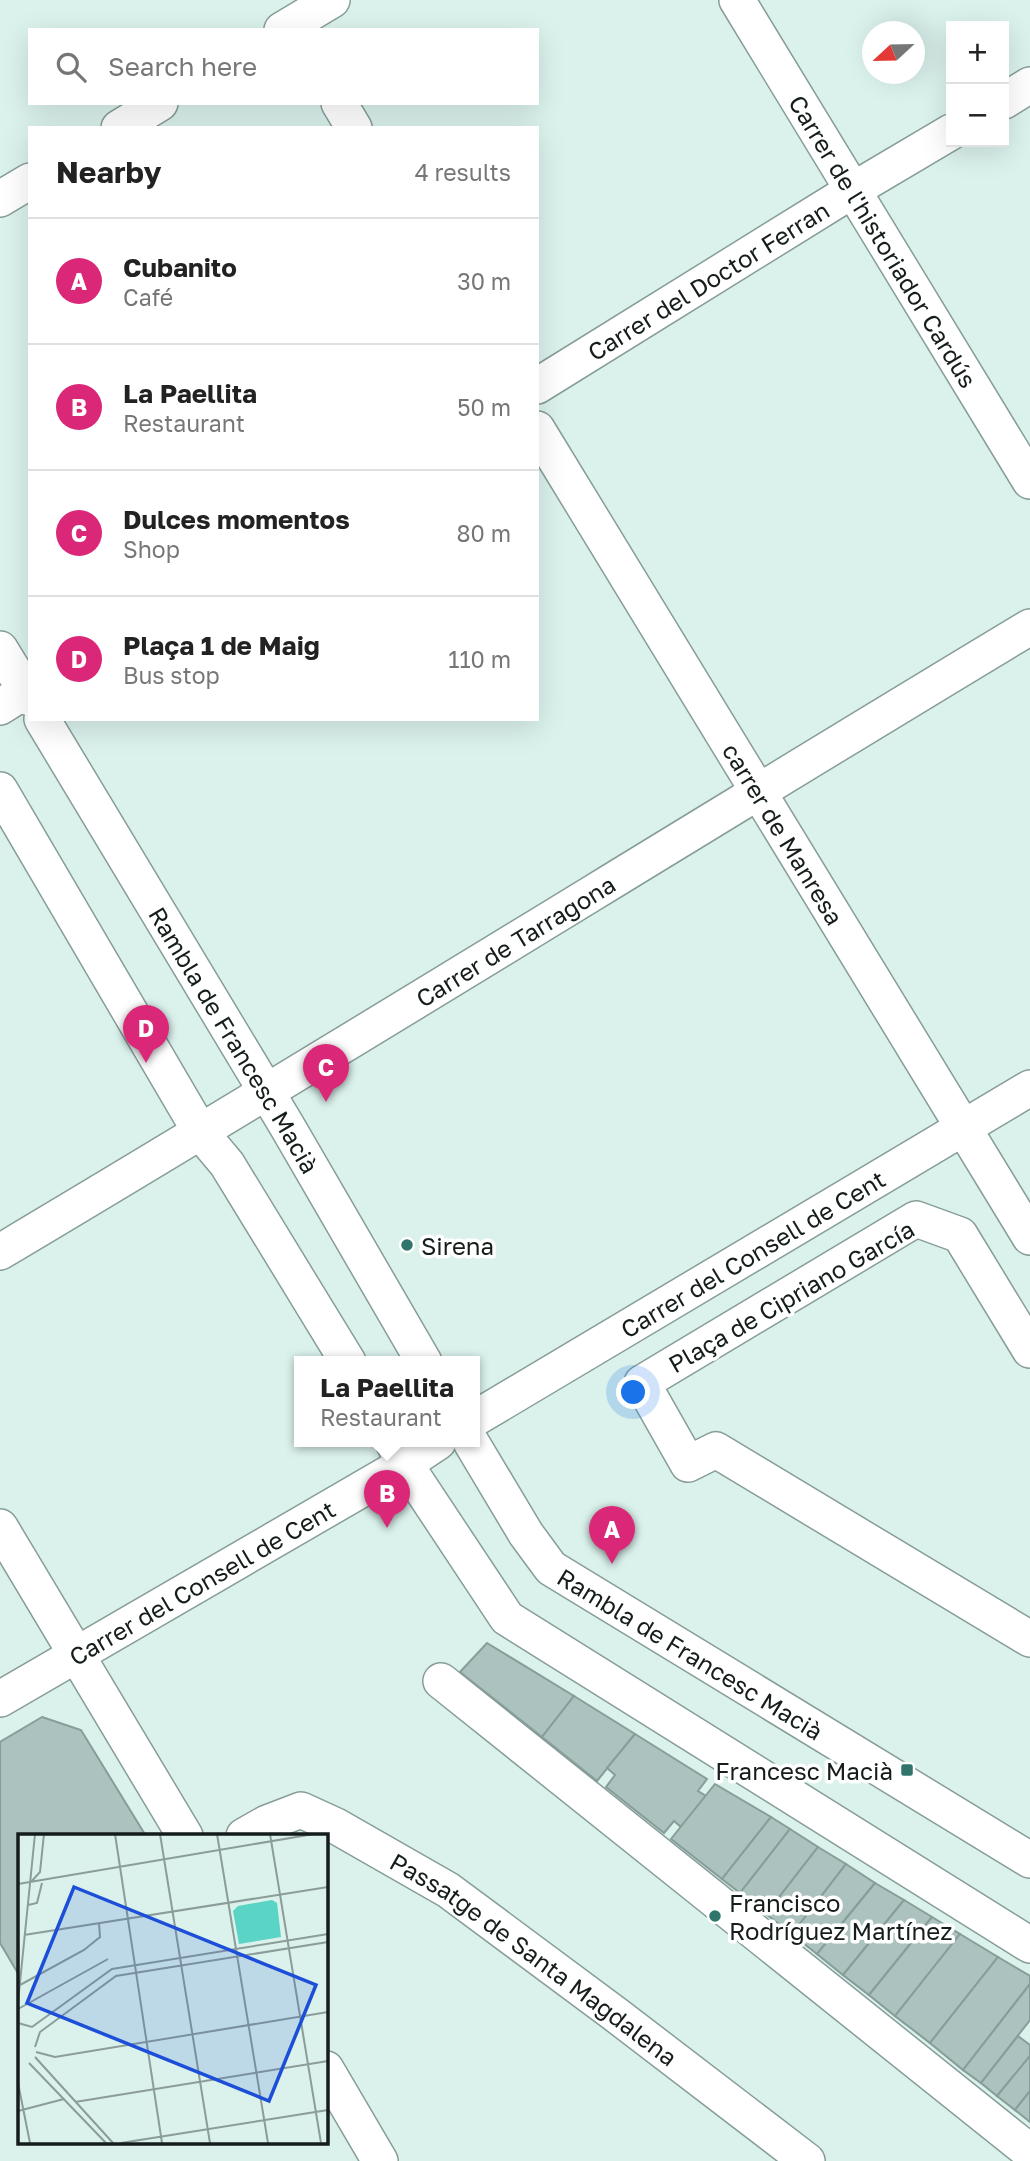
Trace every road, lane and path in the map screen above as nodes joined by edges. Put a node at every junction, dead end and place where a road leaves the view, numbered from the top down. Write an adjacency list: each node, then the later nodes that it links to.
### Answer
1 (332, 0): 3 (street)
2 (737, 0): 12 (street, Carrer de l'historiador Cardús)
3 (286, 21)
4 (1030, 85): 5 (street)
5 (1009, 98)
6 (157, 105): 8 (street)
7 (340, 105): 9 (street)
8 (122, 126)
9 (353, 126)
10 (946, 135): 12 (street, Carrer del Doctor Ferran)
11 (28, 182): 13 (street)
12 (853, 190): 14 (street, Carrer del Doctor Ferran); 16 (street, Carrer de l'historiador Cardús)
13 (0, 199)
14 (539, 385)
15 (539, 432): 22 (street, carrer de Manresa)
16 (1030, 481)
17 (1030, 627): 22 (street, Carrer de Tarragona)
18 (0, 649): 19 (street, Rambla de Francesc Macià)
19 (25, 701)
20 (37, 721): 24 (street, Rambla de Francesc Macià)
21 (0, 790): 26 (street)
22 (757, 792): 24 (street, Carrer de Tarragona); 25 (street, carrer de Manresa)
23 (1030, 1088): 25 (street, Carrer del Consell de Cent)
24 (267, 1093): 26 (street, Carrer de Tarragona); 31 (street, Rambla de Francesc Macià)
25 (964, 1128): 27 (street, carrer de Manresa); 32 (street, Carrer del Consell de Cent)
26 (201, 1133): 28 (street, Carrer de Tarragona); 30 (street)
27 (1030, 1237)
28 (0, 1252)
29 (1030, 1350): 37 (street, Plaça de Cipriano García)
30 (344, 1356)
31 (420, 1356)
32 (480, 1415)
33 (420, 1447): 35 (street, Carrer del Consell de Cent)
34 (474, 1447): 43 (street, Rambla de Francesc Macià)
35 (399, 1453): 38 (street, Carrer del Consell de Cent); 44 (street)
36 (0, 1527): 38 (street)
37 (1030, 1640)
38 (76, 1655): 40 (street, Carrer del Consell de Cent); 41 (street)
39 (441, 1681): 46 (street)
40 (0, 1699)
41 (184, 1834)
42 (247, 1834): 48 (street, Passatge de Santa Magdalena)
43 (1030, 1860)
44 (1030, 1945)
45 (327, 2072): 47 (street)
46 (1030, 2152)
47 (380, 2161)
48 (807, 2161)

